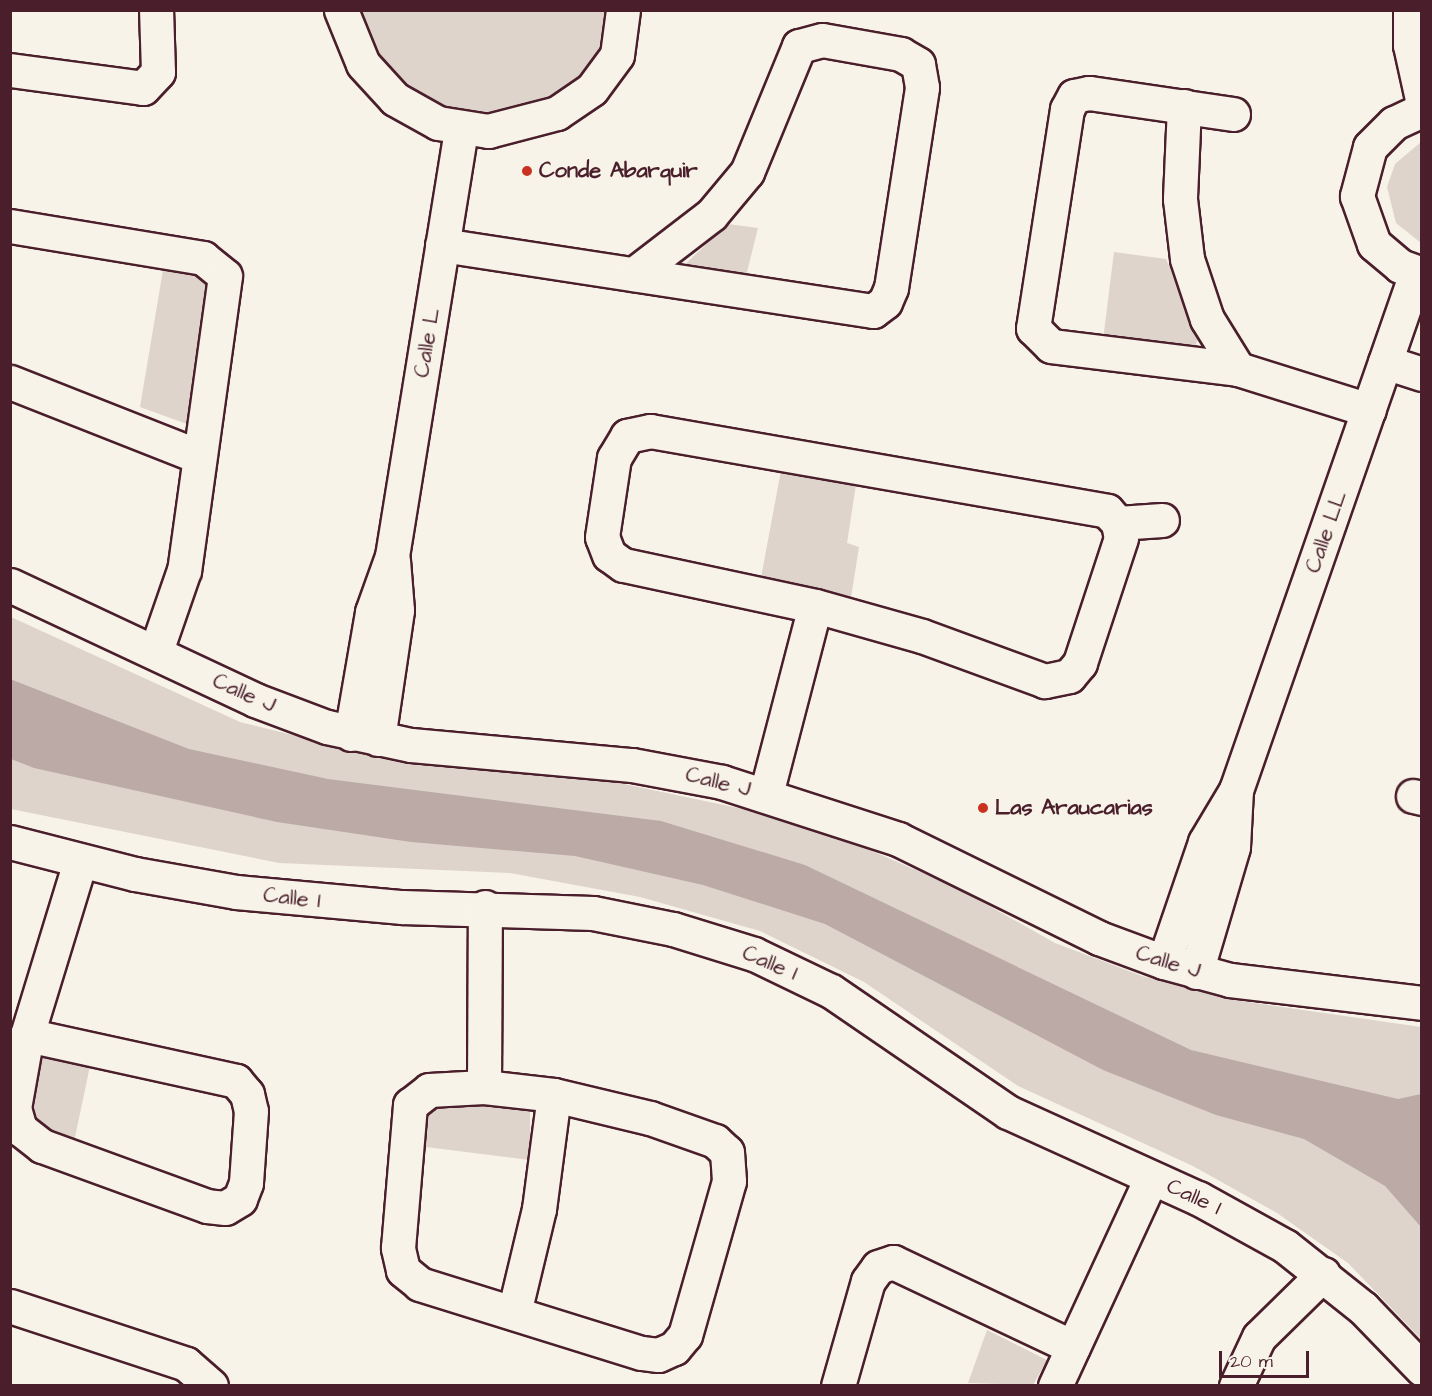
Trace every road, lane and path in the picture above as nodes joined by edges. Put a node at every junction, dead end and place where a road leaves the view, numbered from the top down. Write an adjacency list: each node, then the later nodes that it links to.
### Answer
1 (156, 10): 5 (street)
2 (341, 10): 10 (street)
3 (623, 10): 10 (street)
4 (1410, 10): 6 (street)
5 (10, 70)
6 (1422, 99)
7 (1184, 106): 9 (street); 16 (street); 16 (street)
8 (1422, 110): 13 (street, Calle LL)
9 (1233, 114)
10 (461, 130): 12 (street, Calle L)
11 (10, 226): 20 (street)
12 (442, 245): 14 (street); 26 (street, Calle L)
13 (1419, 273): 15 (street, Calle LL)
14 (634, 274): 14 (street)
15 (1385, 362): 17 (street); 19 (street, Calle LL)
16 (1238, 369): 19 (street)
17 (1422, 374)
18 (10, 382): 20 (street)
19 (1369, 410): 27 (street, Calle LL)
20 (198, 456): 25 (street)
21 (1162, 520): 22 (street)
22 (1118, 523): 24 (street); 24 (street)
23 (10, 585): 25 (street, Calle J)
24 (814, 606): 28 (street)
25 (156, 651): 26 (street, Calle J)
26 (364, 736): 28 (street, Calle J)
27 (1236, 790): 32 (street, Calle LL); 33 (street, Calle LL)
28 (766, 794): 32 (street, Calle J)
29 (10, 842): 30 (street, Calle I)
30 (80, 862): 31 (street, Calle I); 35 (street)
31 (485, 907): 36 (street); 38 (street, Calle I)
32 (1164, 962): 33 (street, Calle J)
33 (1196, 972): 34 (street, Calle J)
34 (1422, 1003)
35 (27, 1035): 35 (street)
36 (484, 1087): 37 (street); 41 (street)
37 (554, 1095): 41 (street); 41 (street)
38 (1150, 1178): 39 (street, Calle I); 42 (street)
39 (1323, 1274): 43 (street, Calle I); 47 (street)
40 (10, 1306): 44 (street)
41 (514, 1313)
42 (1073, 1347): 45 (street); 46 (street)
43 (1422, 1369)
44 (211, 1386)
45 (838, 1386)
46 (1055, 1386)
47 (1236, 1386)

